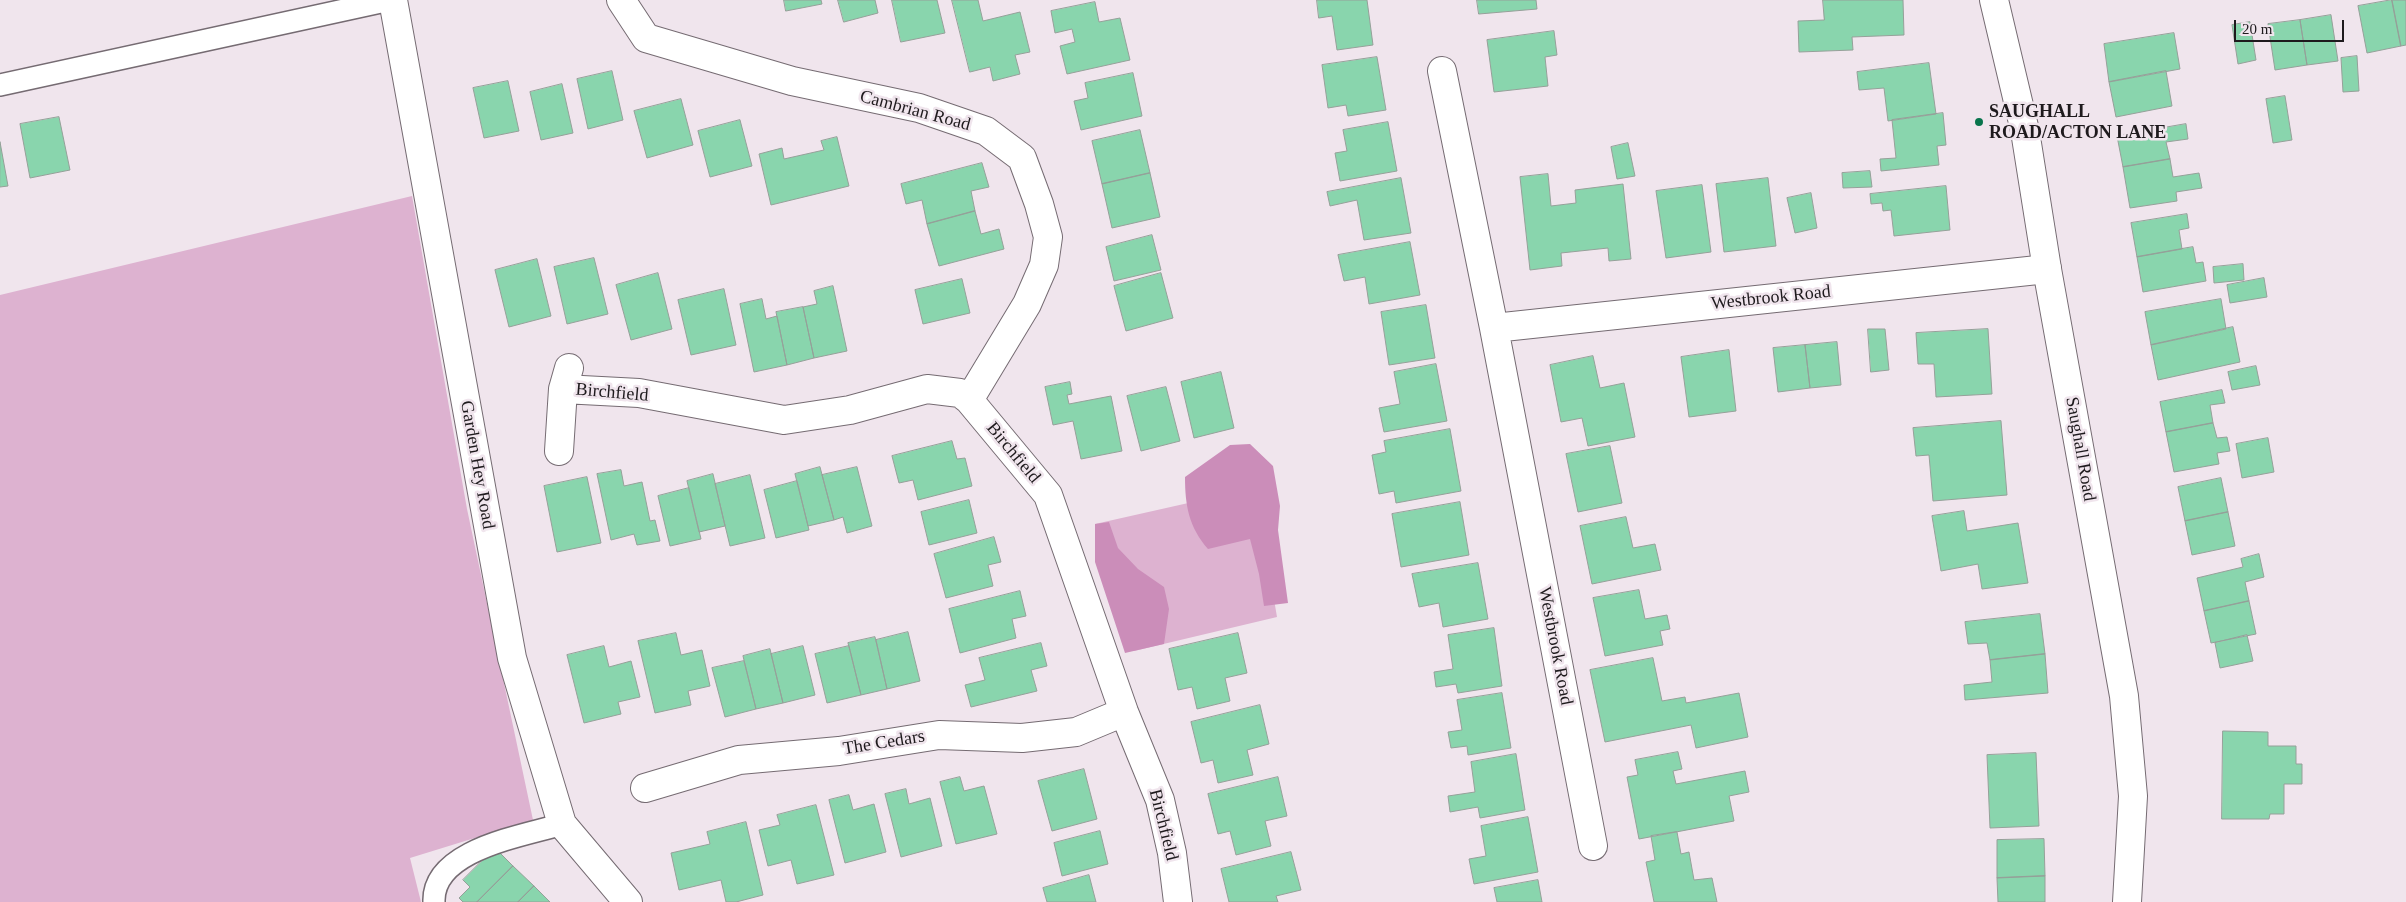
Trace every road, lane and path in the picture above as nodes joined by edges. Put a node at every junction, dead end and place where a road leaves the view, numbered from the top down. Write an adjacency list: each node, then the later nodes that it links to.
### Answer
1 (392, 0): 5 (lane); 12 (street, Garden Hey Road)
2 (621, 0): 8 (street, Cambrian Road)
3 (1994, 0): 6 (street, Saughall Road)
4 (1442, 71): 7 (street, Westbrook Road)
5 (0, 85)
6 (2048, 269): 7 (street, Westbrook Road); 17 (street, Saughall Road)
7 (1494, 328): 13 (street, Westbrook Road)
8 (969, 400): 9 (street, Birchfield); 10 (street, Birchfield)
9 (559, 451)
10 (1124, 712): 11 (street, The Cedars); 16 (street, Birchfield)
11 (645, 788)
12 (562, 824): 14 (lane); 15 (street, Garden Hey Road)
13 (1593, 846)
14 (434, 902)
15 (628, 902)
16 (1178, 902)
17 (2127, 902)

